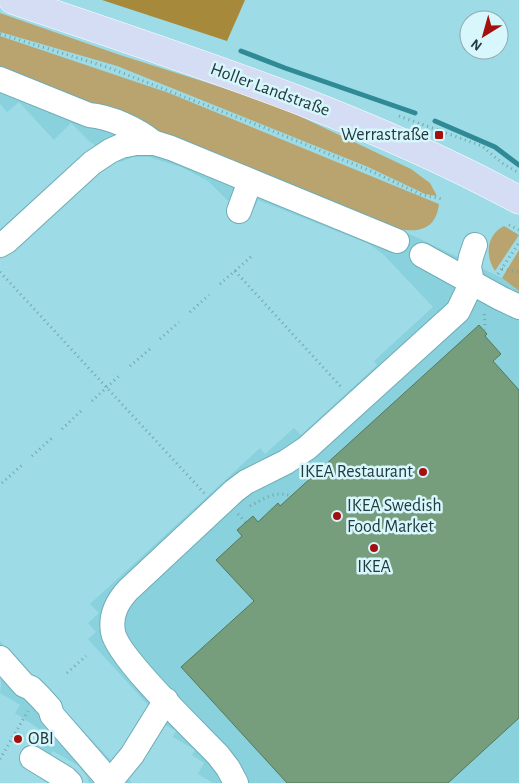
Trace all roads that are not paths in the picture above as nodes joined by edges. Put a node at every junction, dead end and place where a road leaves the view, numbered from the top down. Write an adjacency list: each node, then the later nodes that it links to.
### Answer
1 (13, 0): 7 (main road, Holler Landstraße)
2 (0, 79): 3 (lane)
3 (89, 115): 4 (lane); 5 (lane)
4 (155, 143): 5 (lane); 6 (lane)
5 (98, 158): 10 (lane)
6 (250, 181): 8 (lane); 9 (lane)
7 (519, 200)
8 (239, 211)
9 (397, 241)
10 (0, 245)
11 (422, 256): 12 (lane)
12 (472, 282): 13 (lane); 14 (lane); 16 (lane)
13 (519, 300)
14 (519, 306)
15 (0, 658): 19 (lane)
16 (166, 700): 19 (lane); 20 (lane)
17 (32, 758): 18 (lane)
18 (70, 783)
19 (108, 783)
20 (236, 783)

